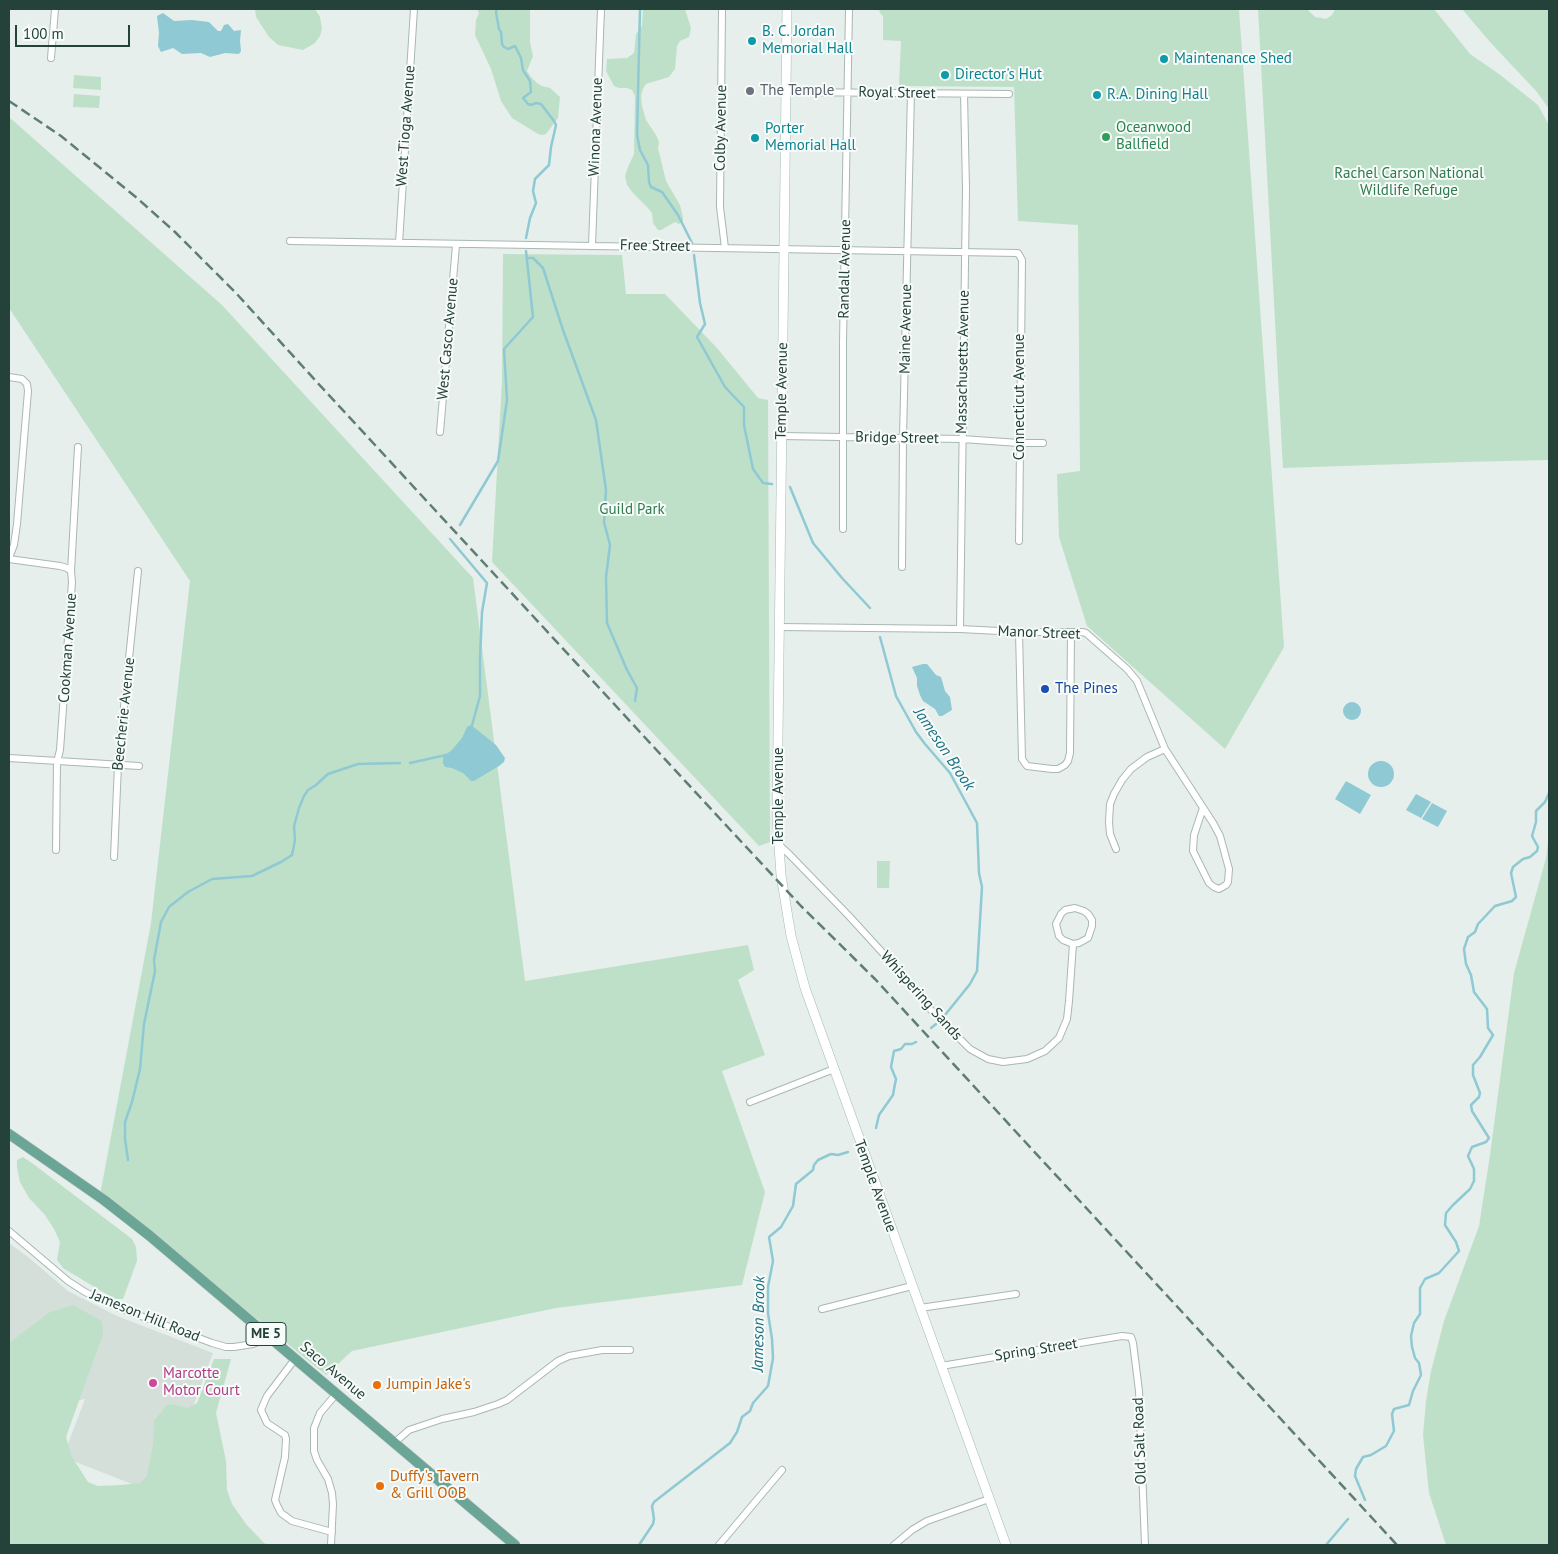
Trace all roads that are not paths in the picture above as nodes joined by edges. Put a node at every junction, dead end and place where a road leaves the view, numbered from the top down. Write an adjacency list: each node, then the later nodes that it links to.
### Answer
1 (55, 9): 7 (street)
2 (414, 9): 14 (street, West Tioga Avenue)
3 (601, 9): 16 (street, Winona Avenue)
4 (722, 9): 17 (street, Colby Avenue)
5 (787, 9): 8 (street, Temple Avenue)
6 (848, 9): 9 (street, Randall Avenue)
7 (51, 58)
8 (786, 92): 9 (street, Royal Street); 18 (street, Temple Avenue)
9 (848, 92): 10 (street, Royal Street); 19 (street, Randall Avenue)
10 (911, 92): 11 (street, Royal Street); 20 (street, Maine Avenue)
11 (964, 94): 12 (street, Royal Street); 21 (street, Massachusetts Avenue)
12 (1009, 94)
13 (290, 241): 14 (street, Free Street)
14 (399, 243): 15 (street, Free Street)
15 (456, 245): 16 (street, Free Street); 24 (street, West Casco Avenue)
16 (592, 245): 17 (street, Free Street)
17 (725, 248): 18 (street, Free Street)
18 (784, 249): 19 (street, Free Street); 25 (street, Temple Avenue)
19 (845, 249): 20 (street, Free Street); 26 (street, Randall Avenue)
20 (908, 250): 21 (street, Free Street); 27 (street, Maine Avenue)
21 (965, 253): 22 (street, Free Street); 28 (street, Massachusetts Avenue)
22 (1019, 254): 29 (street, Connecticut Avenue)
23 (9, 377): 34 (street)
24 (440, 432)
25 (781, 436): 26 (street, Bridge Street); 38 (street, Temple Avenue)
26 (843, 437): 27 (street, Bridge Street); 32 (street, Randall Avenue)
27 (903, 438): 28 (street, Bridge Street); 35 (street, Maine Avenue)
28 (962, 439): 29 (street, Bridge Street); 39 (street, Massachusetts Avenue)
29 (1019, 443): 30 (street, Bridge Street); 33 (street, Connecticut Avenue)
30 (1043, 443)
31 (78, 446): 37 (street, Cookman Avenue)
32 (843, 529)
33 (1019, 541)
34 (9, 558): 37 (street)
35 (902, 566)
36 (138, 571): 45 (street, Beecherie Avenue)
37 (71, 572): 44 (street, Cookman Avenue)
38 (779, 627): 39 (street, Manor Street); 48 (street, Temple Avenue)
39 (960, 629): 40 (street, Manor Street)
40 (1019, 632): 41 (street, Manor Street); 41 (street)
41 (1071, 632): 42 (street, Manor Street)
42 (1165, 749): 47 (street, Manor Street); 49 (street)
43 (9, 758): 44 (street)
44 (57, 762): 45 (street); 50 (street, Cookman Avenue)
45 (118, 765): 46 (street); 51 (street, Beecherie Avenue)
46 (139, 766)
47 (1203, 808): 47 (street, Manor Street)
48 (778, 845): 52 (street, Whispering Sands); 53 (street, Temple Avenue)
49 (1116, 849)
50 (56, 850)
51 (114, 857)
52 (1073, 944): 52 (street)
53 (834, 1069): 54 (street); 57 (street, Temple Avenue)
54 (750, 1102)
55 (9, 1134): 61 (main road, Saco Avenue / ME 5)
56 (9, 1231): 61 (street, Jameson Hill Road)
57 (912, 1286): 59 (street, Temple Avenue); 60 (street)
58 (1016, 1294): 59 (street)
59 (920, 1308): 65 (street, Temple Avenue)
60 (822, 1309)
61 (271, 1337): 64 (main road, Saco Avenue / ME 5)
62 (1131, 1337): 65 (street, Spring Street); 76 (street, Old Salt Road)
63 (630, 1350): 67 (street)
64 (295, 1358): 66 (main road, Saco Avenue / ME 5); 70 (street)
65 (942, 1366): 69 (street, Temple Avenue)
66 (336, 1393): 67 (main road, Saco Avenue / ME 5); 70 (street)
67 (394, 1442): 72 (main road, Saco Avenue / ME 5)
68 (782, 1470): 73 (street)
69 (989, 1499): 74 (street); 75 (street, Temple Avenue)
70 (332, 1532): 71 (street)
71 (332, 1545)
72 (515, 1545)
73 (719, 1545)
74 (894, 1545)
75 (1006, 1545)
76 (1145, 1545)

